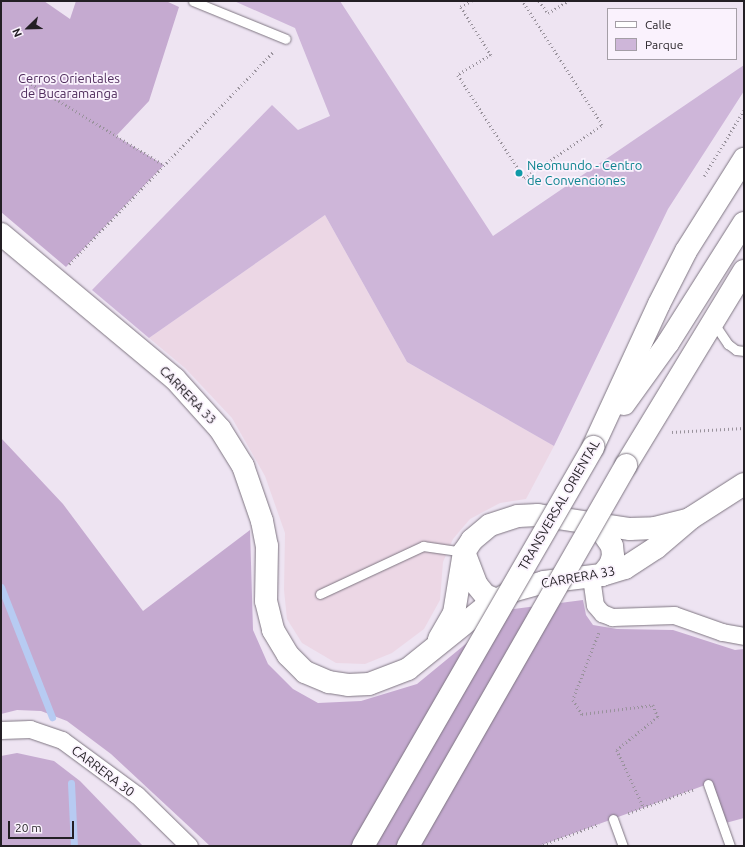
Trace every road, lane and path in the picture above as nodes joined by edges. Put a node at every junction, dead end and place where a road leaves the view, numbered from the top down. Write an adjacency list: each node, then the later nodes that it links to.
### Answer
1 (193, 1): 6 (lane)
2 (472, 1): 3 (path)
3 (522, 1)
4 (540, 1): 5 (path)
5 (568, 1)
6 (286, 39): 9 (path)
7 (28, 82): 9 (path)
8 (744, 159): 18 (main road, TRANSVERSAL ORIENTAL)
9 (164, 165): 13 (path)
10 (744, 223): 18 (main road)
11 (1, 234): 13 (main road, CARRERA 33)
12 (744, 272): 14 (main road)
13 (55, 279): 28 (main road, CARRERA 33)
14 (713, 322): 15 (lane); 35 (main road, bridge)
15 (744, 351)
16 (744, 428): 17 (path)
17 (672, 432)
18 (593, 447): 34 (main road, TRANSVERSAL ORIENTAL, bridge)
19 (744, 484): 20 (main road, CARRERA 33)
20 (691, 518): 21 (main road, CARRERA 33); 23 (main road, CARRERA 33)
21 (598, 526): 22 (main road, CARRERA 33); 23 (main road)
22 (464, 552): 24 (lane); 25 (main road); 28 (main road, CARRERA 33)
23 (596, 576): 25 (main road, CARRERA 33); 26 (street)
24 (320, 594)
25 (496, 600): 28 (main road, CARRERA 33)
26 (606, 614): 27 (street); 31 (path)
27 (744, 636)
28 (424, 658)
29 (1, 730): 33 (street, CARRERA 30)
30 (708, 784): 37 (lane)
31 (644, 808)
32 (613, 819): 36 (lane)
33 (189, 846)
34 (363, 846)
35 (408, 846)
36 (623, 846)
37 (730, 846)

